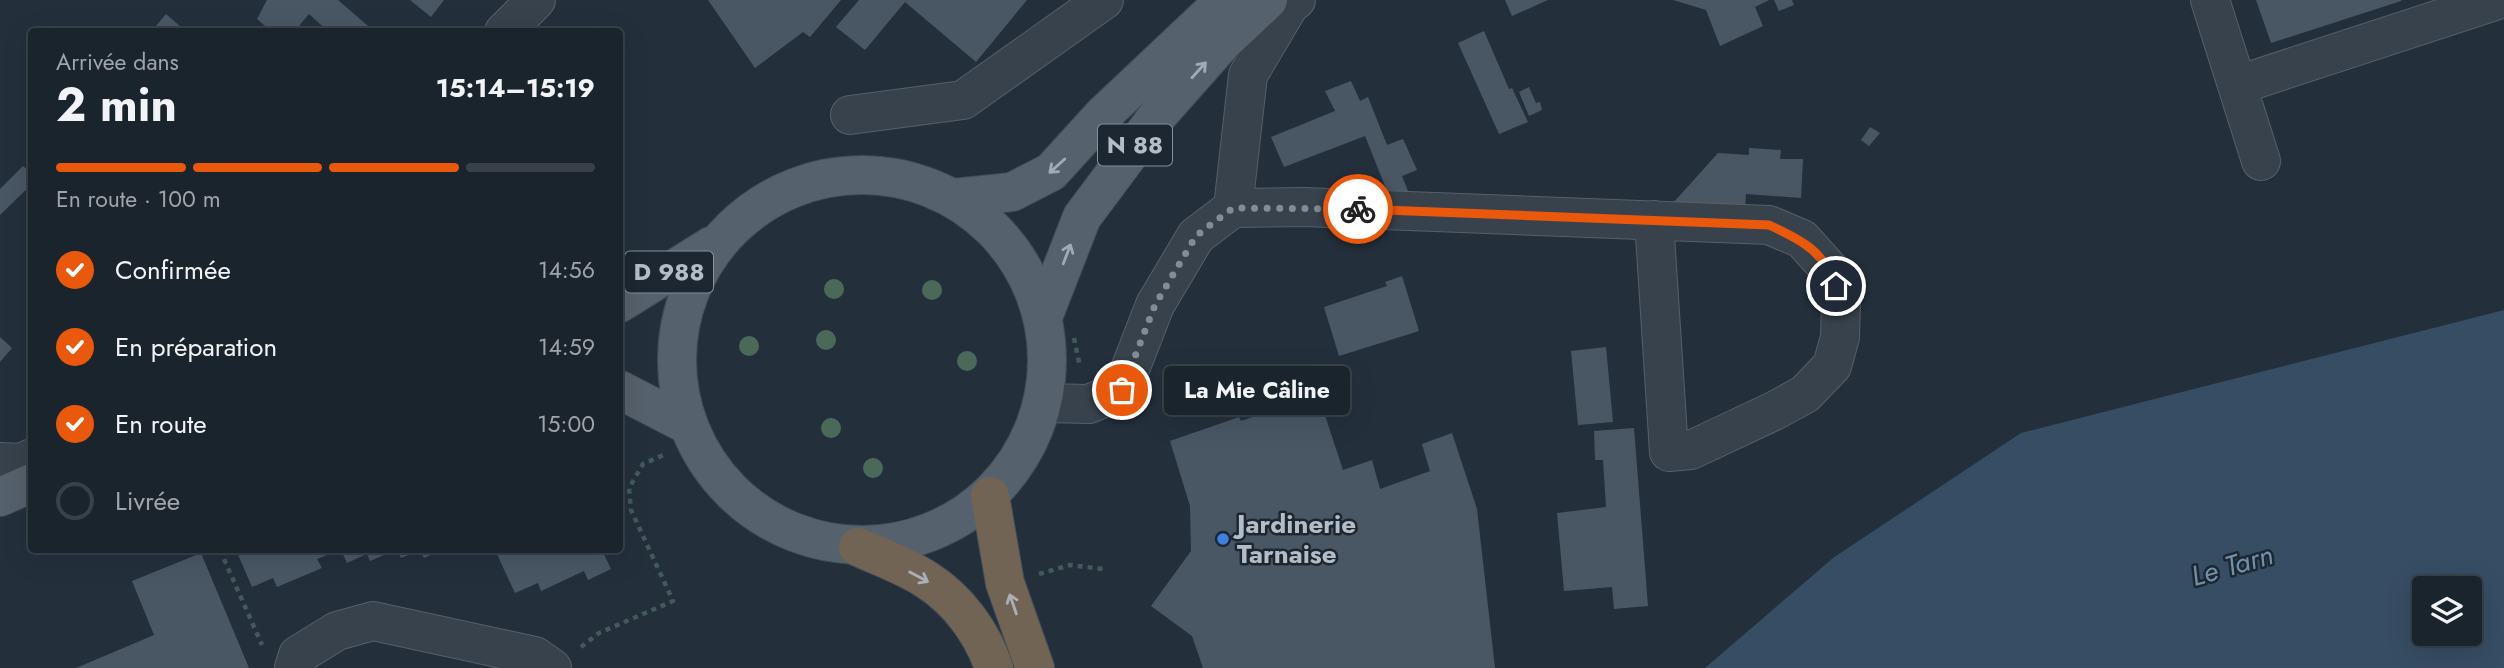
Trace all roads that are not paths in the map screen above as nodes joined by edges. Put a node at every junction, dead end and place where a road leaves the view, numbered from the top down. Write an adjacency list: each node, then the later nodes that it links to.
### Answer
1 (536, 0): 8 (street)
2 (1104, 0): 10 (street)
3 (1225, 0): 12 (main road, N 88, one-way to 12)
4 (1268, 0): 17 (main road, N 88, one-way to 4)
5 (1296, 0): 13 (street)
6 (2210, 0): 9 (street)
7 (2498, 0): 9 (street)
8 (507, 28)
9 (2238, 85): 11 (street)
10 (850, 115)
11 (2261, 161)
12 (953, 198): 15 (main road); 17 (main road)
13 (1233, 208): 14 (street); 19 (street)
14 (1654, 220): 14 (street)
15 (718, 241): 16 (main road, D 988); 20 (main road)
16 (623, 301)
17 (1043, 317): 19 (main road)
18 (623, 393): 20 (main road)
19 (1043, 403): 24 (main road)
20 (677, 438): 26 (main road)
21 (28, 460): 22 (street)
22 (0, 462)
23 (28, 485): 25 (main road)
24 (990, 496): 26 (main road); 30 (highway, one-way to 24)
25 (0, 497)
26 (858, 547): 29 (highway, one-way to 29)
27 (279, 659): 28 (street)
28 (561, 661)
29 (994, 668)
30 (1035, 668)

